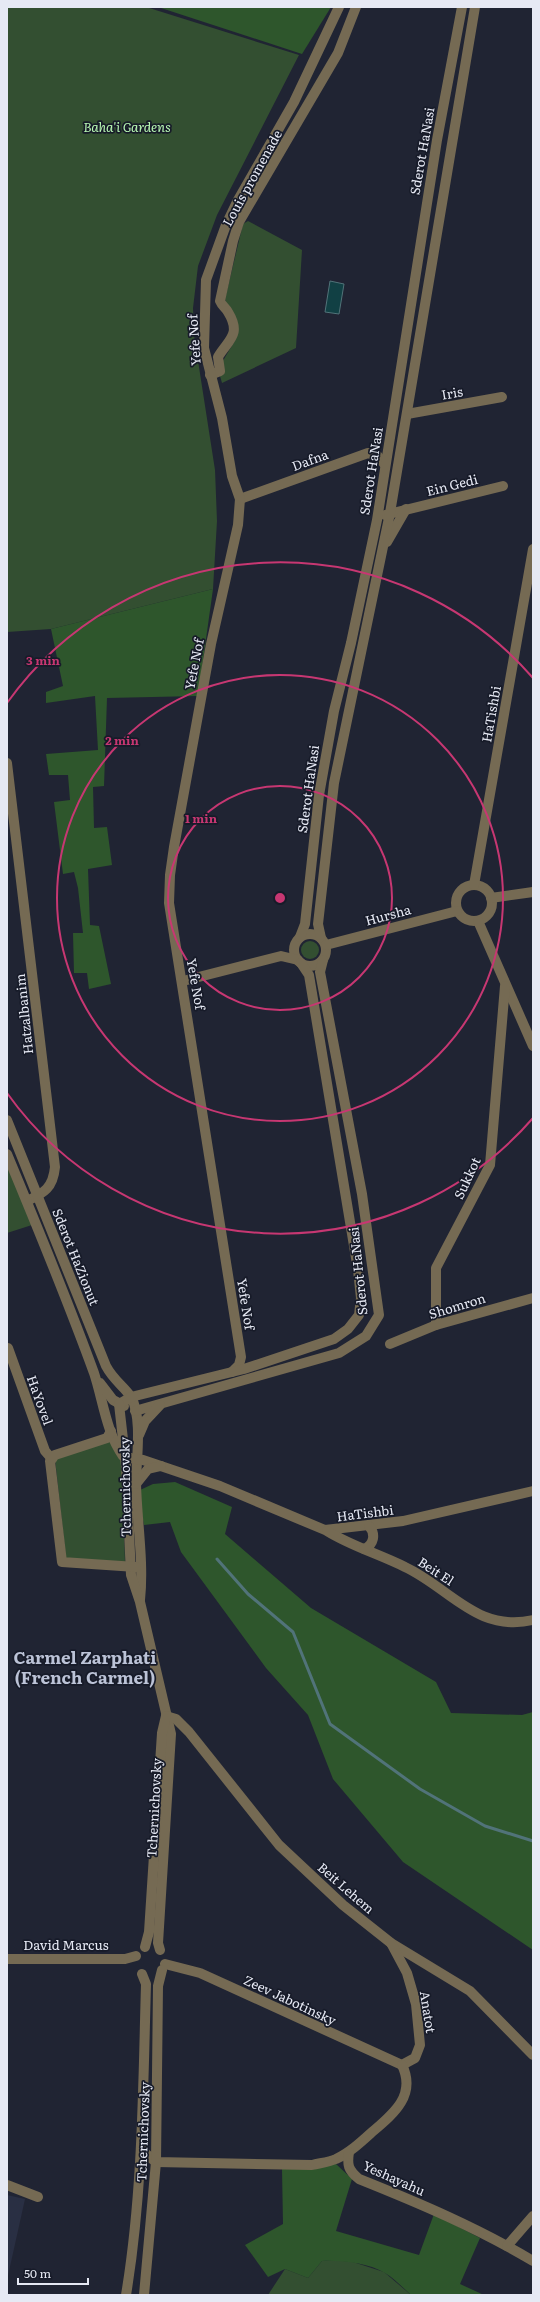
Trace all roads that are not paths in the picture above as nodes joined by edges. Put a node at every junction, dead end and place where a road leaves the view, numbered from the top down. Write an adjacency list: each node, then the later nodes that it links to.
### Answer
1 (339, 7): 5 (street, Yefe Nof)
2 (462, 7): 8 (street, Sderot HaNasi)
3 (475, 7): 7 (street, Sderot HaNasi)
4 (354, 11): 5 (street, Louis promenade)
5 (210, 375): 10 (street, Yefe Nof)
6 (502, 397): 7 (street, Iris)
7 (407, 414): 12 (street, Sderot HaNasi)
8 (385, 465): 10 (street, Dafna); 13 (street, Sderot HaNasi)
9 (503, 486): 11 (street, Ein Gedi)
10 (240, 499): 27 (street, Yefe Nof)
11 (406, 509): 12 (street, Ein Gedi); 14 (street)
12 (390, 513): 13 (street, Ein Gedi); 14 (street, Sderot HaNasi)
13 (377, 520): 22 (street, Sderot HaNasi)
14 (384, 545): 23 (street, Sderot HaNasi)
15 (533, 548): 17 (street, HaTishbi)
16 (7, 763): 32 (street, Hatzalbanim)
17 (474, 885): 19 (street); 20 (street)
18 (533, 892): 19 (street)
19 (491, 898): 21 (street)
20 (457, 910): 21 (street); 23 (street, Hursha)
21 (478, 921): 28 (street)
22 (298, 941): 23 (street); 24 (street); 26 (street)
23 (324, 941): 25 (street)
24 (281, 956): 26 (street); 27 (street)
25 (323, 960): 26 (street); 44 (street, Sderot HaNasi)
26 (300, 962): 39 (street, Sderot HaNasi)
27 (183, 982): 38 (street, Yefe Nof)
28 (506, 986): 29 (street); 35 (street, Sukkot)
29 (533, 1046)
30 (7, 1120): 32 (street, Sderot HaZionut)
31 (7, 1154): 33 (street, Sderot HaZionut)
32 (37, 1196): 33 (street, Hatzalbanim); 42 (street, Sderot HaZionut)
33 (27, 1201): 41 (street, Sderot HaZionut)
34 (533, 1298): 35 (street, Shomron)
35 (436, 1325): 36 (street, Shomron)
36 (390, 1344)
37 (8, 1348): 50 (street, HaYovel)
38 (242, 1357): 39 (street); 40 (street)
39 (254, 1366): 40 (street, Sderot HaNasi)
40 (232, 1372): 42 (street, Sderot HaNasi)
41 (94, 1375): 43 (street); 46 (street, Tchernichovsky)
42 (131, 1397): 43 (street, Sderot HaNasi); 45 (street, Tchernichovsky)
43 (119, 1404): 45 (street); 48 (street)
44 (162, 1404): 45 (street, Sderot HaNasi); 47 (street)
45 (135, 1411): 47 (street, Tchernichovsky)
46 (111, 1431): 48 (street, Tchernichovsky); 50 (street)
47 (137, 1438): 49 (street, Tchernichovsky)
48 (125, 1458): 49 (street, HaTishbi); 59 (street, Tchernichovsky)
49 (137, 1458): 51 (street, HaTishbi); 52 (street, Tchernichovsky)
50 (52, 1459): 59 (street)
51 (161, 1465): 52 (street); 55 (street, HaTishbi)
52 (136, 1484): 58 (street, Tchernichovsky)
53 (533, 1491): 54 (street, HaTishbi)
54 (364, 1527): 55 (street, HaTishbi); 56 (street); 57 (street)
55 (325, 1530): 56 (street, Beit El)
56 (353, 1544): 57 (street, Beit El)
57 (364, 1549): 61 (street, Beit El)
58 (140, 1563): 59 (street); 60 (street, Tchernichovsky)
59 (130, 1568): 60 (street, Tchernichovsky)
60 (140, 1602): 62 (street, Tchernichovsky)
61 (533, 1620)
62 (166, 1716): 63 (street, Beit Lehem); 64 (street, Tchernichovsky); 65 (street, Tchernichovsky)
63 (391, 1943): 69 (street, Beit Lehem); 70 (street, Anatot)
64 (145, 1947): 65 (street); 67 (street)
65 (160, 1950): 68 (street)
66 (7, 1959): 67 (street, David Marcus)
67 (138, 1965): 68 (street); 71 (street, Tchernichovsky)
68 (163, 1967): 70 (street, Zeev Jabotinsky); 73 (street, Tchernichovsky)
69 (533, 2054)
70 (402, 2065): 72 (street)
71 (142, 2147): 73 (street); 79 (street, Tchernichovsky)
72 (349, 2152): 73 (street, Yeshayahu); 77 (street, Yeshayahu)
73 (156, 2162): 80 (street, Tchernichovsky)
74 (7, 2185): 75 (street)
75 (38, 2197)
76 (533, 2216): 77 (street)
77 (507, 2246): 78 (street, Yeshayahu)
78 (533, 2261)
79 (126, 2295)
80 (144, 2295)

